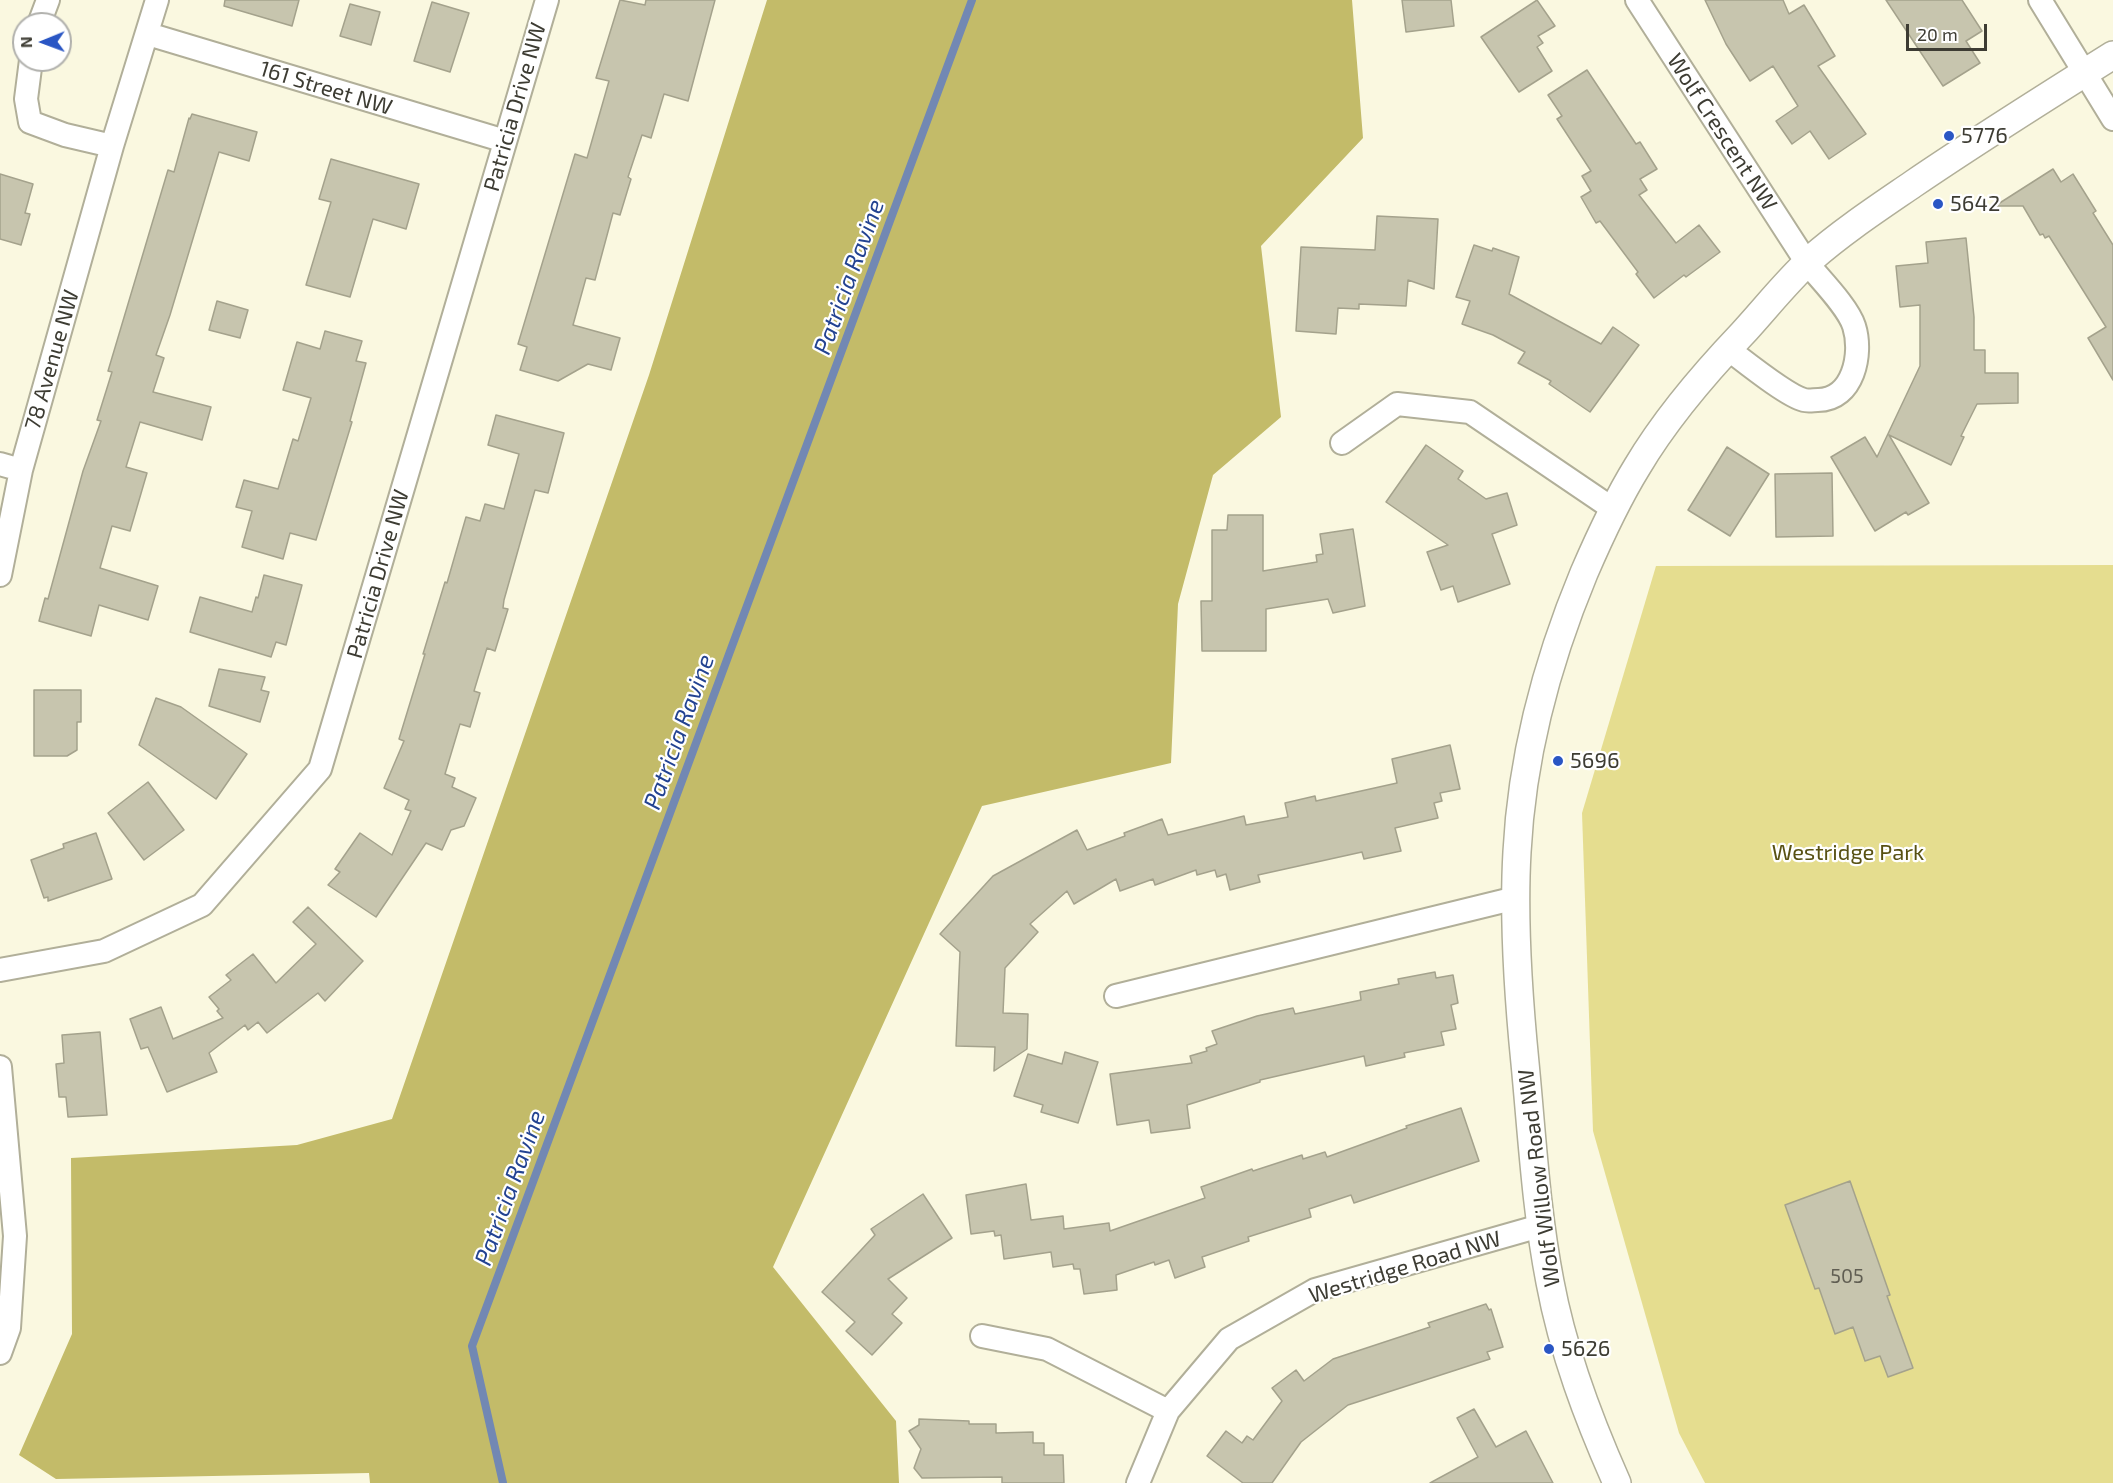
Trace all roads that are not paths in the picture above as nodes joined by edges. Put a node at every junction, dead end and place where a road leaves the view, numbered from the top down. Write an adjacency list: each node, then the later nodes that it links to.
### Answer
1 (157, 0): 5 (street, 78 Avenue NW)
2 (546, 0): 10 (street, Patricia Drive NW)
3 (1636, 0): 12 (street, Wolf Crescent NW)
4 (2040, 0): 8 (street)
5 (148, 34): 10 (street, 161 Street NW); 11 (street, 78 Avenue NW)
6 (2113, 55): 8 (street, Wolf Willow Road NW)
7 (29, 72): 11 (street)
8 (2086, 72): 9 (street); 12 (street, Wolf Willow Road NW)
9 (2113, 119)
10 (505, 141): 19 (street, Patricia Drive NW)
11 (112, 146): 15 (street, 78 Avenue NW)
12 (1807, 263): 13 (street, Wolf Willow Road NW); 13 (street)
13 (1728, 349): 16 (street, Wolf Willow Road NW)
14 (1342, 443): 16 (street)
15 (11, 467): 17 (street, 78 Avenue NW)
16 (1613, 509): 18 (street, Wolf Willow Road NW)
17 (0, 575)
18 (1516, 898): 20 (street); 22 (street, Wolf Willow Road NW)
19 (0, 970)
20 (1116, 996)
21 (0, 1067): 24 (street)
22 (1540, 1226): 25 (street, Westridge Road NW); 27 (street, Wolf Willow Road NW)
23 (982, 1336): 25 (street)
24 (0, 1353)
25 (1168, 1411): 26 (street, Westridge Road NW)
26 (1138, 1483)
27 (1617, 1483)

